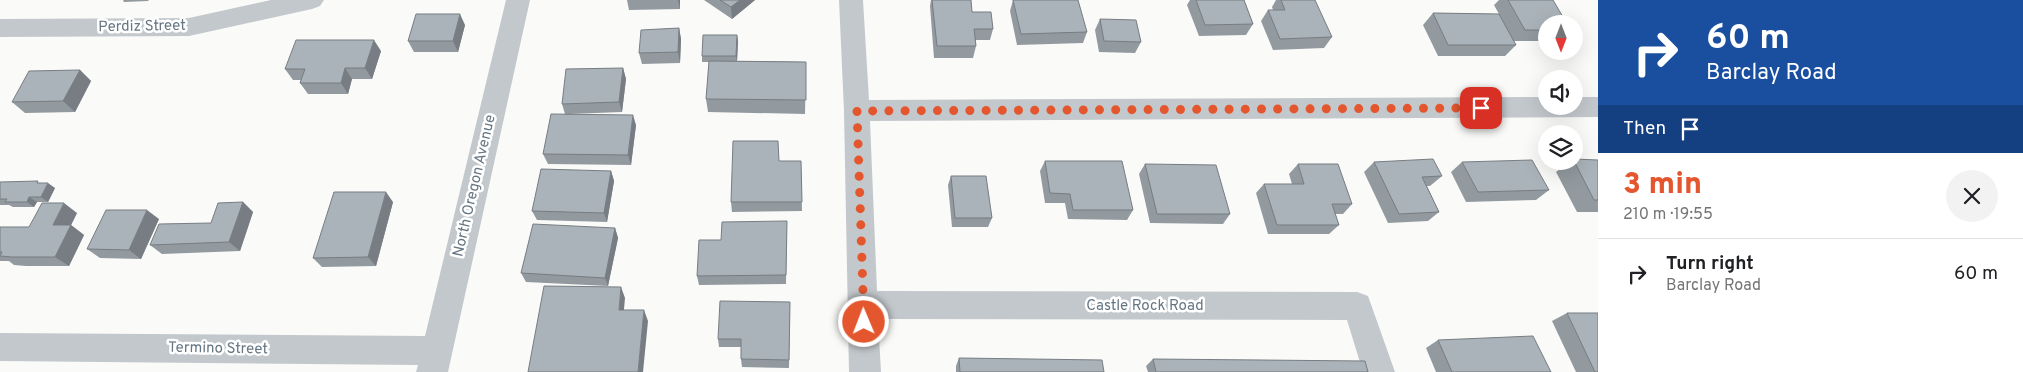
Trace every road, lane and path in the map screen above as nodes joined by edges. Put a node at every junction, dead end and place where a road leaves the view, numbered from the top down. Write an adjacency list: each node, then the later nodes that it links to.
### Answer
1 (312, 0): 4 (street, Perdiz Street)
2 (518, 0): 9 (street, North Oregon Avenue)
3 (851, 0): 6 (street)
4 (0, 28)
5 (1598, 108): 6 (street)
6 (857, 111): 7 (street)
7 (864, 305): 10 (street); 11 (street, Castle Rock Road)
8 (0, 347): 9 (street, Termino Street)
9 (434, 362)
10 (865, 372)
11 (1379, 372)

